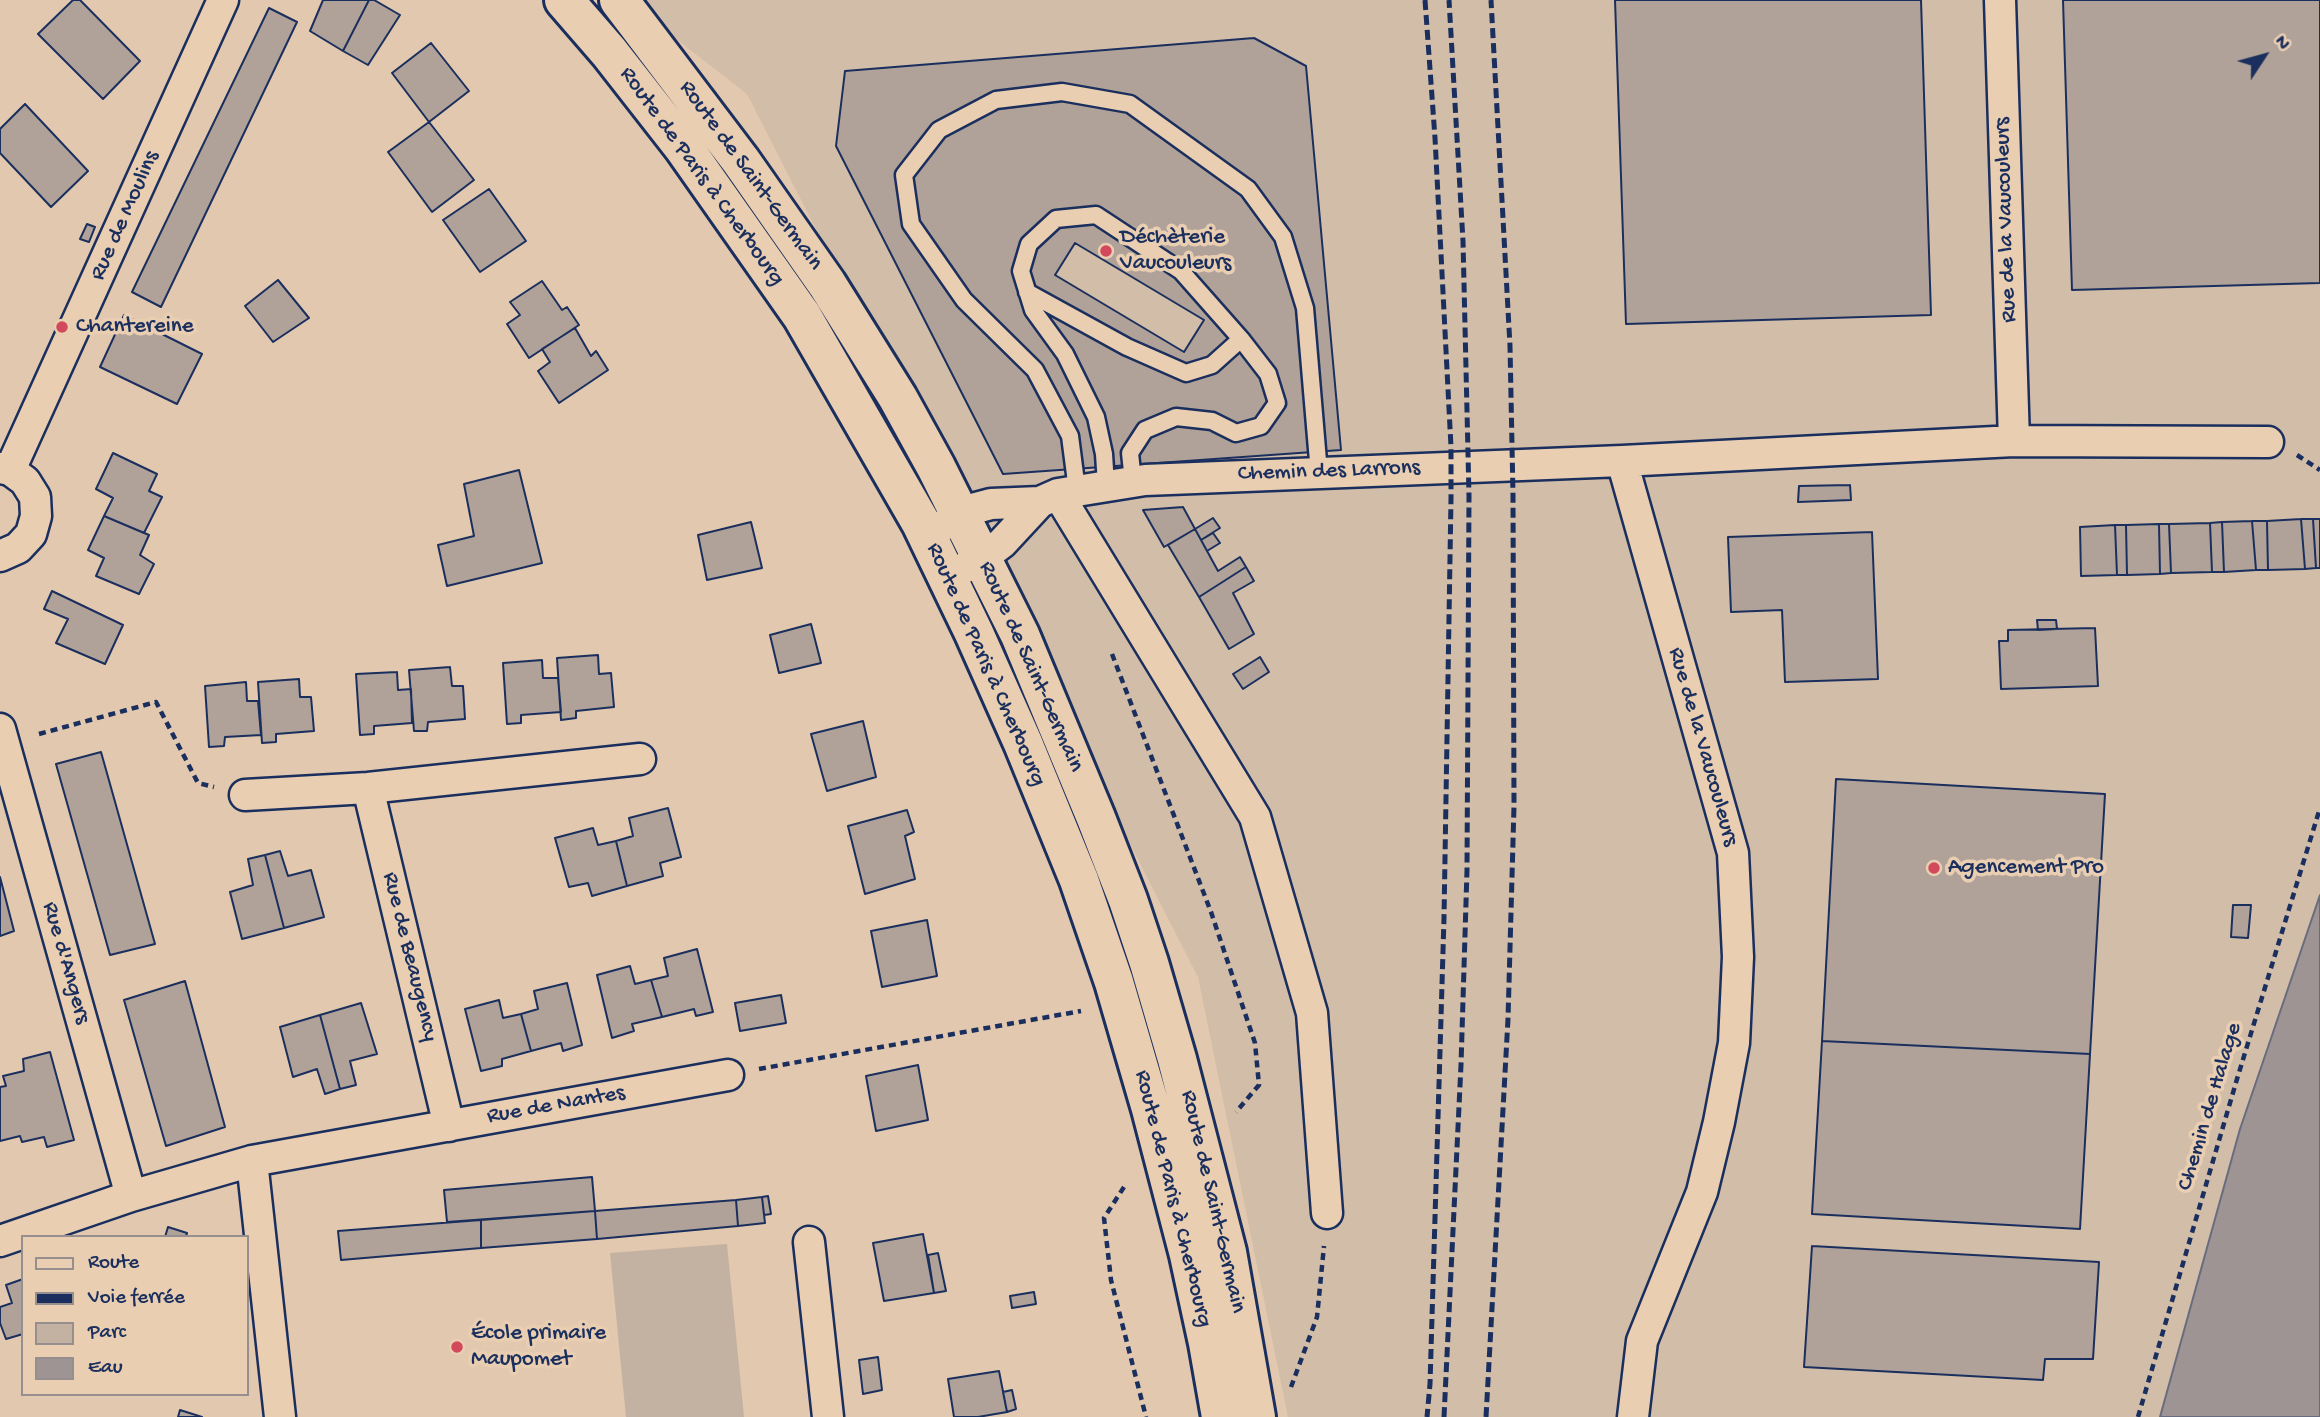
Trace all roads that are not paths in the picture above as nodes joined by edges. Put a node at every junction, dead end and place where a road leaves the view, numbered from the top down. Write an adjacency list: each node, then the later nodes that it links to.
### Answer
1 (223, 0): 10 (street, Rue de Moulins)
2 (564, 0): 14 (main road, Route de Paris à Cherbourg)
3 (619, 0): 13 (main road, Route de Saint-Germain)
4 (2000, 0): 7 (street, Rue de la Vaucouleurs)
5 (1027, 292): 6 (lane); 6 (lane); 12 (lane)
6 (1241, 339): 12 (lane)
7 (2014, 441): 8 (street); 9 (street)
8 (2268, 442)
9 (1622, 461): 11 (street, Chemin des Larrons); 33 (street, Rue de la Vaucouleurs)
10 (5, 469): 15 (street)
11 (1319, 473): 12 (street, Chemin des Larrons); 12 (lane)
12 (1083, 491): 13 (street, Chemin des Larrons); 16 (street); 26 (street)
13 (960, 516): 14 (street, Chemin des Larrons); 16 (main road, Route de Saint-Germain)
14 (926, 534): 17 (main road, Route de Paris à Cherbourg)
15 (0, 556)
16 (982, 558): 17 (street); 32 (main road, Route de Saint-Germain)
17 (947, 577): 31 (main road, Route de Paris à Cherbourg)
18 (2, 737): 25 (street, Rue d'Angers)
19 (640, 759): 20 (street)
20 (368, 789): 21 (street); 23 (street, Rue de Beaugency)
21 (245, 795)
22 (728, 1075): 23 (street, Rue de Nantes)
23 (449, 1126): 24 (street, Rue de Nantes)
24 (252, 1161): 25 (street, Rue de Nantes); 29 (street)
25 (131, 1196): 27 (street, Rue de Nantes)
26 (1327, 1213)
27 (0, 1241)
28 (809, 1242): 30 (street)
29 (280, 1417)
30 (828, 1417)
31 (1221, 1417)
32 (1256, 1417)
33 (1633, 1417)

